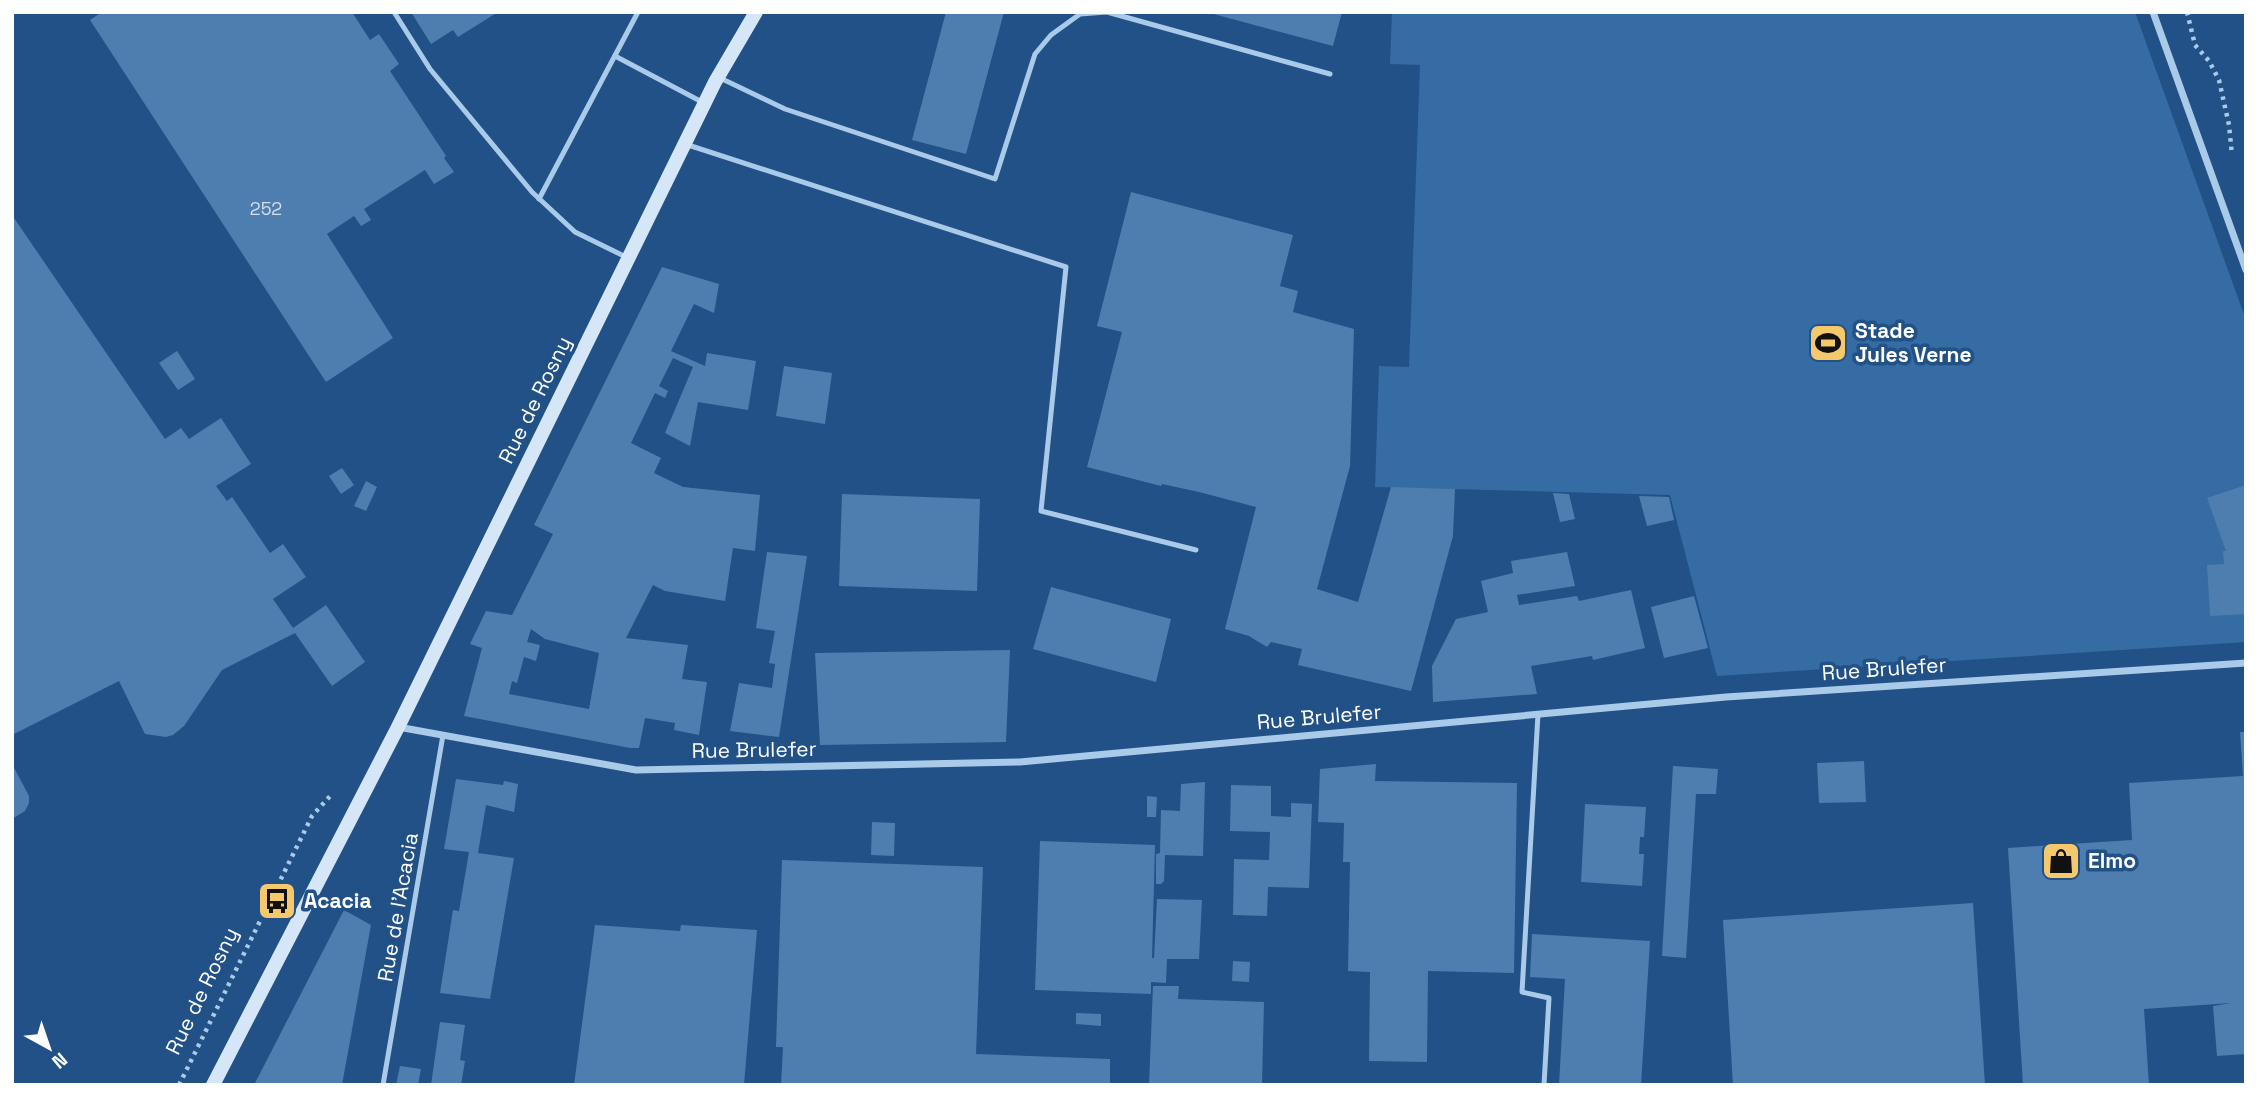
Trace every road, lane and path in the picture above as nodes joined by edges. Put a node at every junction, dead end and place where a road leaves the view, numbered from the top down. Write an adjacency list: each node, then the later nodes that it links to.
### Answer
1 (394, 12): 12 (lane)
2 (638, 12): 6 (lane)
3 (756, 12): 8 (main road, Rue de Rosny)
4 (2153, 12): 14 (street)
5 (2187, 12): 11 (path)
6 (615, 55): 9 (lane); 12 (lane)
7 (1330, 74): 8 (lane)
8 (718, 77): 9 (main road, Rue de Rosny)
9 (705, 103): 10 (main road, Rue de Rosny)
10 (685, 145): 13 (main road, Rue de Rosny); 15 (lane)
11 (2231, 165)
12 (539, 199): 13 (lane)
13 (629, 258): 18 (main road, Rue de Rosny)
14 (2246, 271)
15 (1196, 550)
16 (2246, 663): 17 (street, Rue Brulefer)
17 (1538, 714): 19 (street, Rue Brulefer); 24 (lane)
18 (398, 727): 19 (street, Rue Brulefer); 20 (main road, Rue de Rosny)
19 (443, 735): 23 (lane, Rue de l'Acacia)
20 (356, 808): 21 (path, Rue de Rosny); 22 (main road, Rue de Rosny)
21 (179, 1085)
22 (213, 1085)
23 (383, 1085)
24 (1544, 1085)

